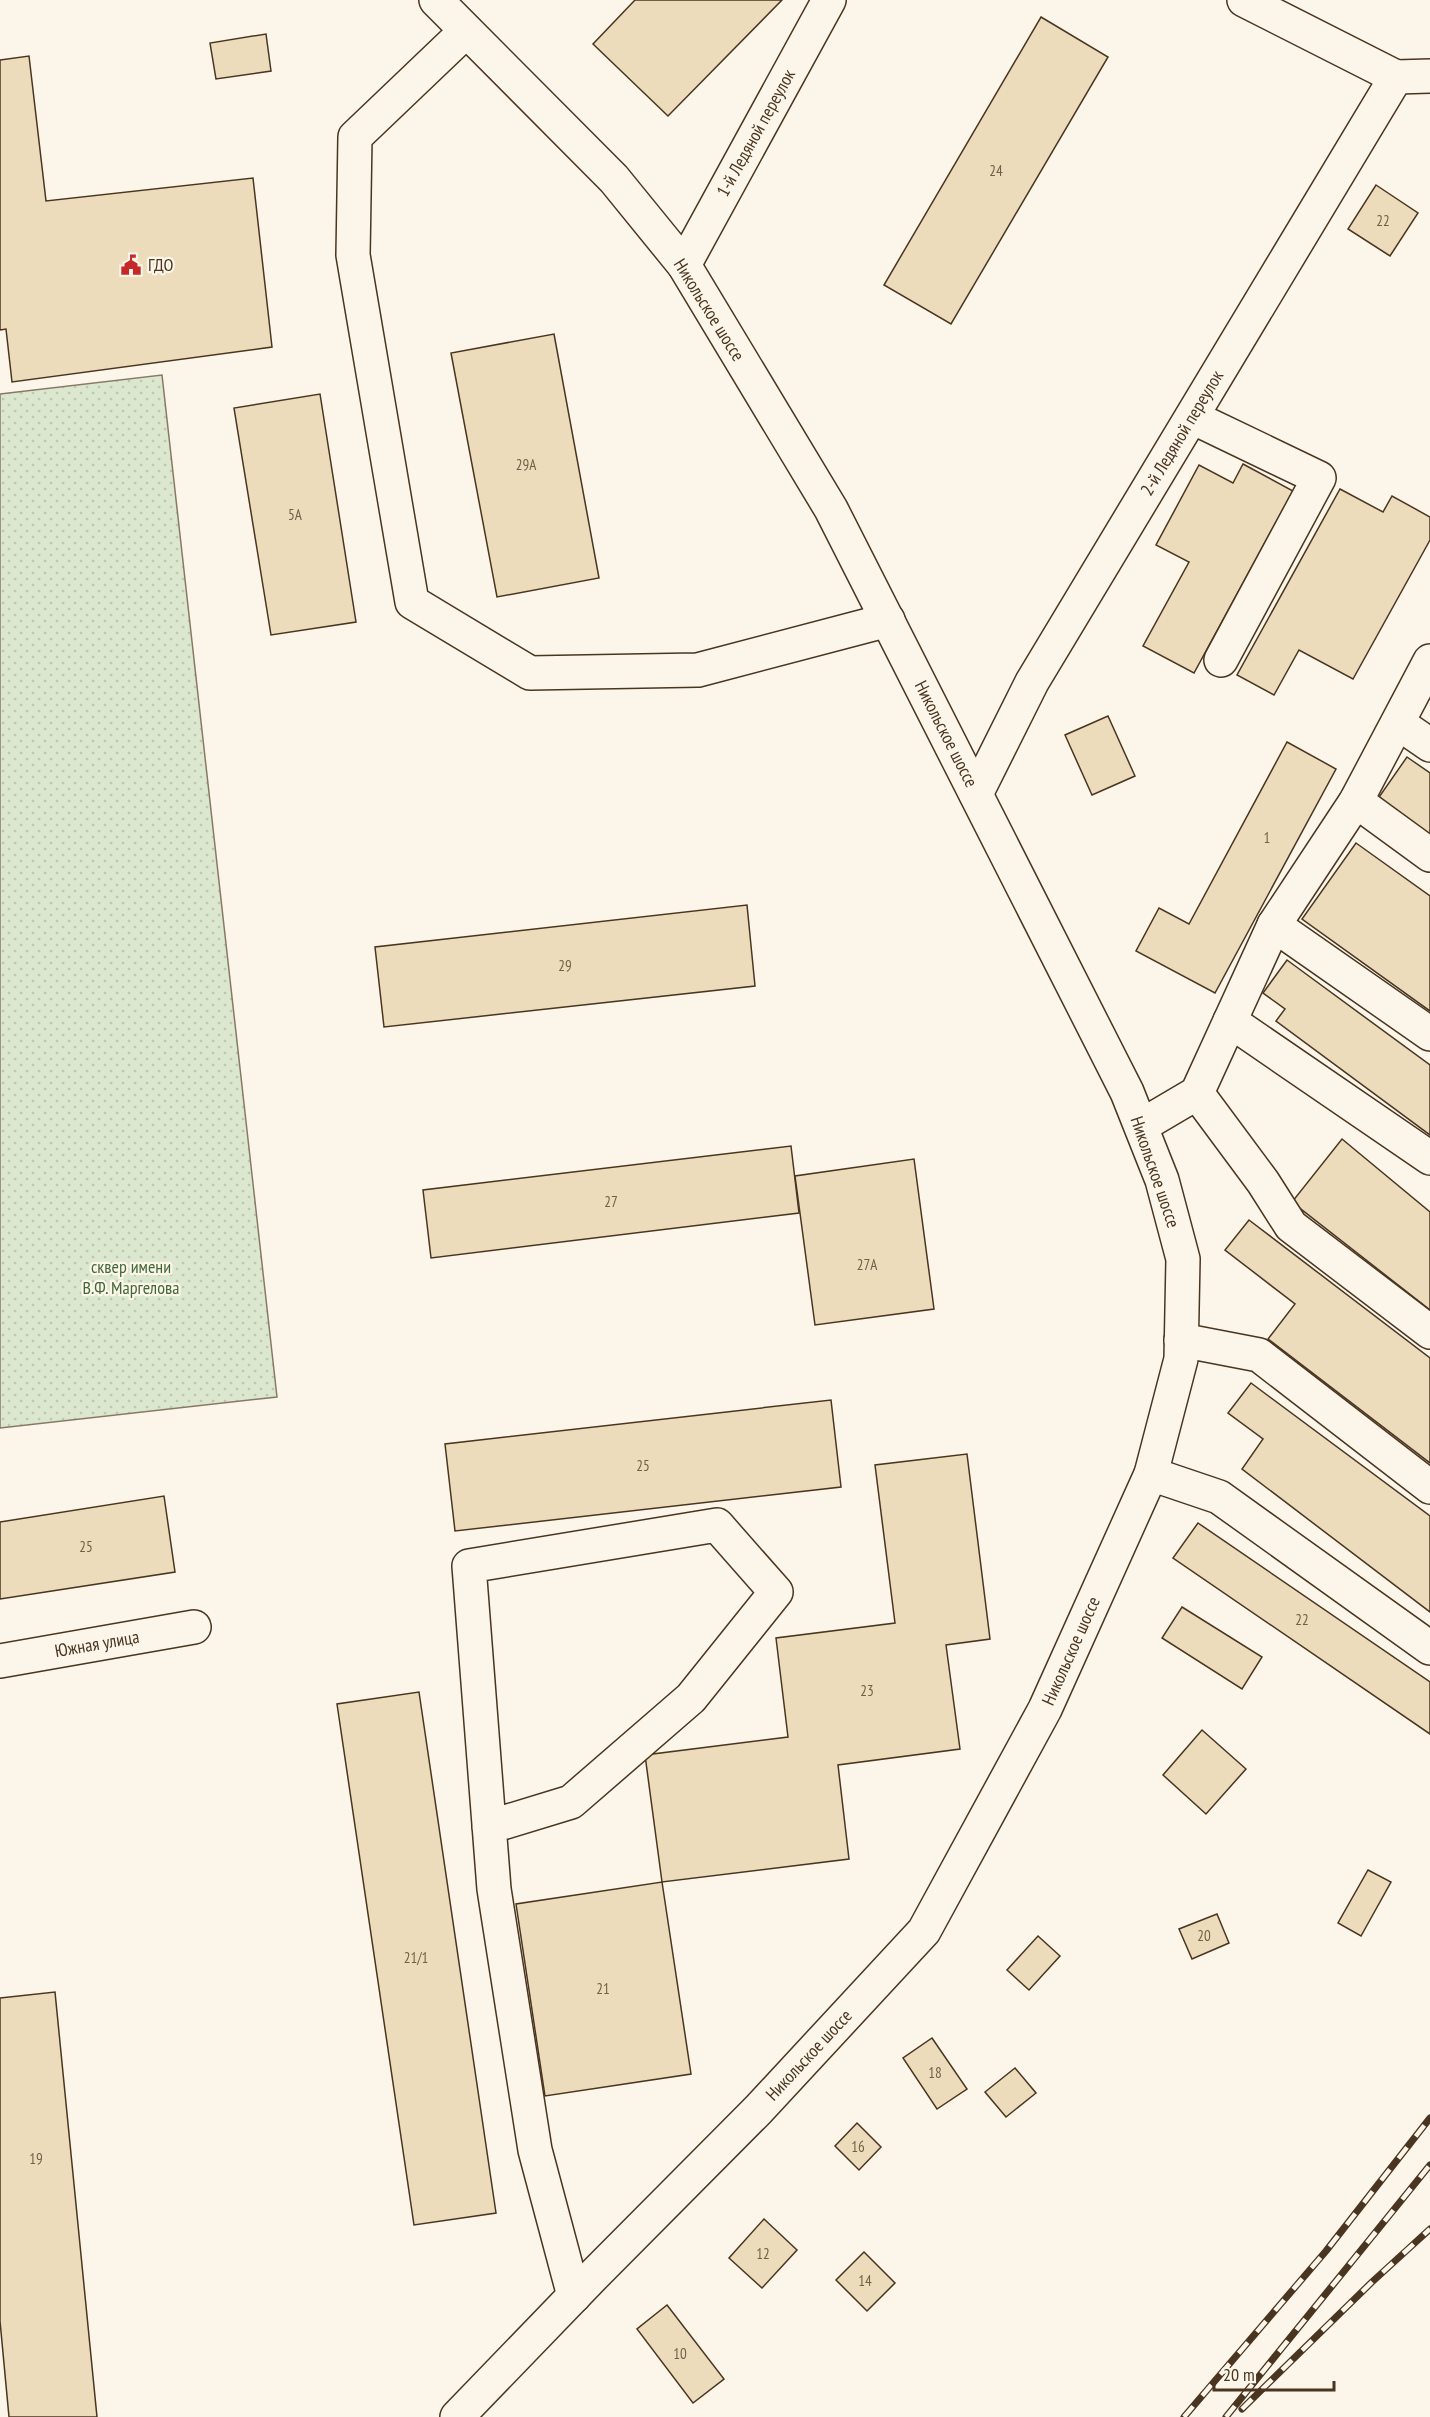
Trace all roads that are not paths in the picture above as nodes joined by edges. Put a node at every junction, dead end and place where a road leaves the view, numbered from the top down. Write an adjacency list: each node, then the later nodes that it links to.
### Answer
1 (436, 0): 4 (street, Никольское шоссе)
2 (829, 0): 7 (street, 1-й Ледяной переулок)
3 (1244, 0): 6 (street)
4 (466, 31): 7 (street, Никольское шоссе); 9 (street)
5 (1430, 76): 6 (street)
6 (1395, 77): 8 (street, 2-й Ледяной переулок)
7 (684, 265): 9 (street, Никольское шоссе)
8 (1192, 417): 10 (street); 14 (street, 2-й Ледяной переулок)
9 (888, 620): 14 (street, Никольское шоссе)
10 (1221, 660)
11 (1430, 661): 12 (street)
12 (1398, 723): 13 (street); 15 (street)
13 (1430, 745)
14 (976, 794): 21 (street, Никольское шоссе)
15 (1356, 801): 16 (street); 17 (street)
16 (1430, 855)
17 (1274, 925): 18 (street); 19 (street)
18 (1230, 1021): 20 (street); 22 (street)
19 (1430, 1034)
20 (1197, 1093): 21 (street); 23 (street)
21 (1141, 1126): 24 (street, Никольское шоссе)
22 (1430, 1158)
23 (1430, 1332)
24 (1181, 1340): 25 (street, Никольское шоссе); 26 (street)
25 (1151, 1474): 28 (street); 31 (street, Никольское шоссе)
26 (1430, 1487)
27 (194, 1628): 29 (street, Южная улица)
28 (1430, 1648)
29 (0, 1661)
30 (489, 1827): 30 (street); 31 (street)
31 (574, 2296): 32 (street, Никольское шоссе)
32 (457, 2417)

